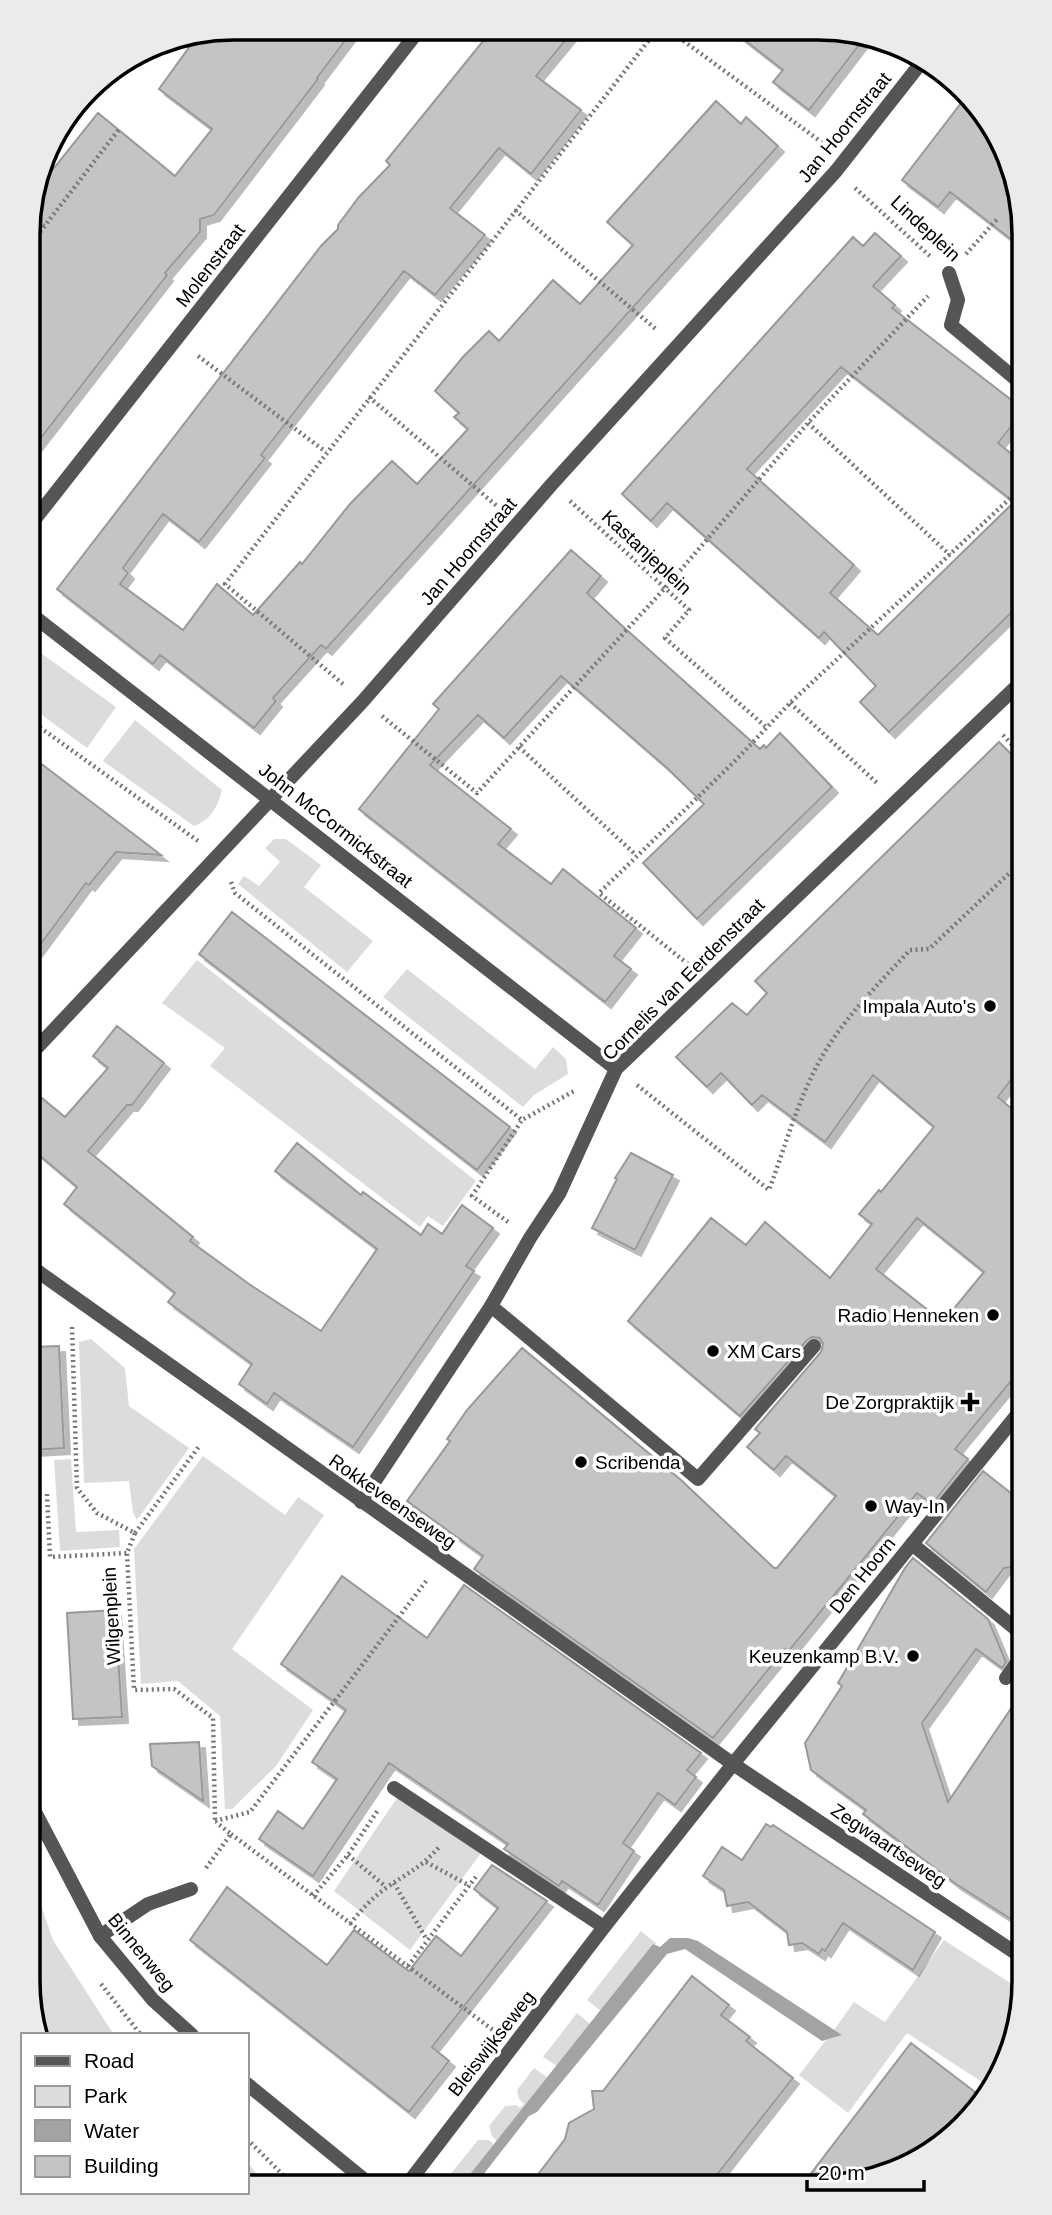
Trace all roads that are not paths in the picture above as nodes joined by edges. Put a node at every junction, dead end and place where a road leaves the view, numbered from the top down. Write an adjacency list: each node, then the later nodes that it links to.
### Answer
1 (411, 41): 5 (street, Molenstraat)
2 (917, 68): 8 (street, Jan Hoornstraat)
3 (949, 273): 4 (street, Lindeplein)
4 (1012, 376)
5 (41, 512)
6 (41, 622): 8 (street, John McCormickstraat)
7 (1012, 691): 10 (street, Cornelis van Eerdenstraat)
8 (272, 800): 9 (street, Jan Hoornstraat); 10 (street, John McCormickstraat)
9 (41, 1044)
10 (615, 1069): 12 (street, Cornelis van Eerdenstraat)
11 (40, 1273): 15 (street, Rokkeveenseweg)
12 (491, 1306): 13 (street); 15 (street, Cornelis van Eerdenstraat)
13 (814, 1346)
14 (1011, 1422): 16 (street, Den Hoorn)
15 (361, 1502): 20 (street, Rokkeveenseweg)
16 (912, 1544): 17 (street); 20 (street, Den Hoorn)
17 (1011, 1625)
18 (1011, 1671): 19 (street)
19 (1006, 1678)
20 (733, 1763): 24 (street, Bleiswijkseweg); 26 (street, Zegwaartseweg)
21 (394, 1788): 24 (street)
22 (40, 1822): 25 (street, Binnenweg)
23 (191, 1889): 25 (street)
24 (604, 1927): 30 (street, Bleiswijkseweg)
25 (100, 1936): 27 (street, Binnenweg)
26 (1011, 1950)
27 (190, 2033)
28 (248, 2085): 29 (street)
29 (358, 2175)
30 (415, 2175)

